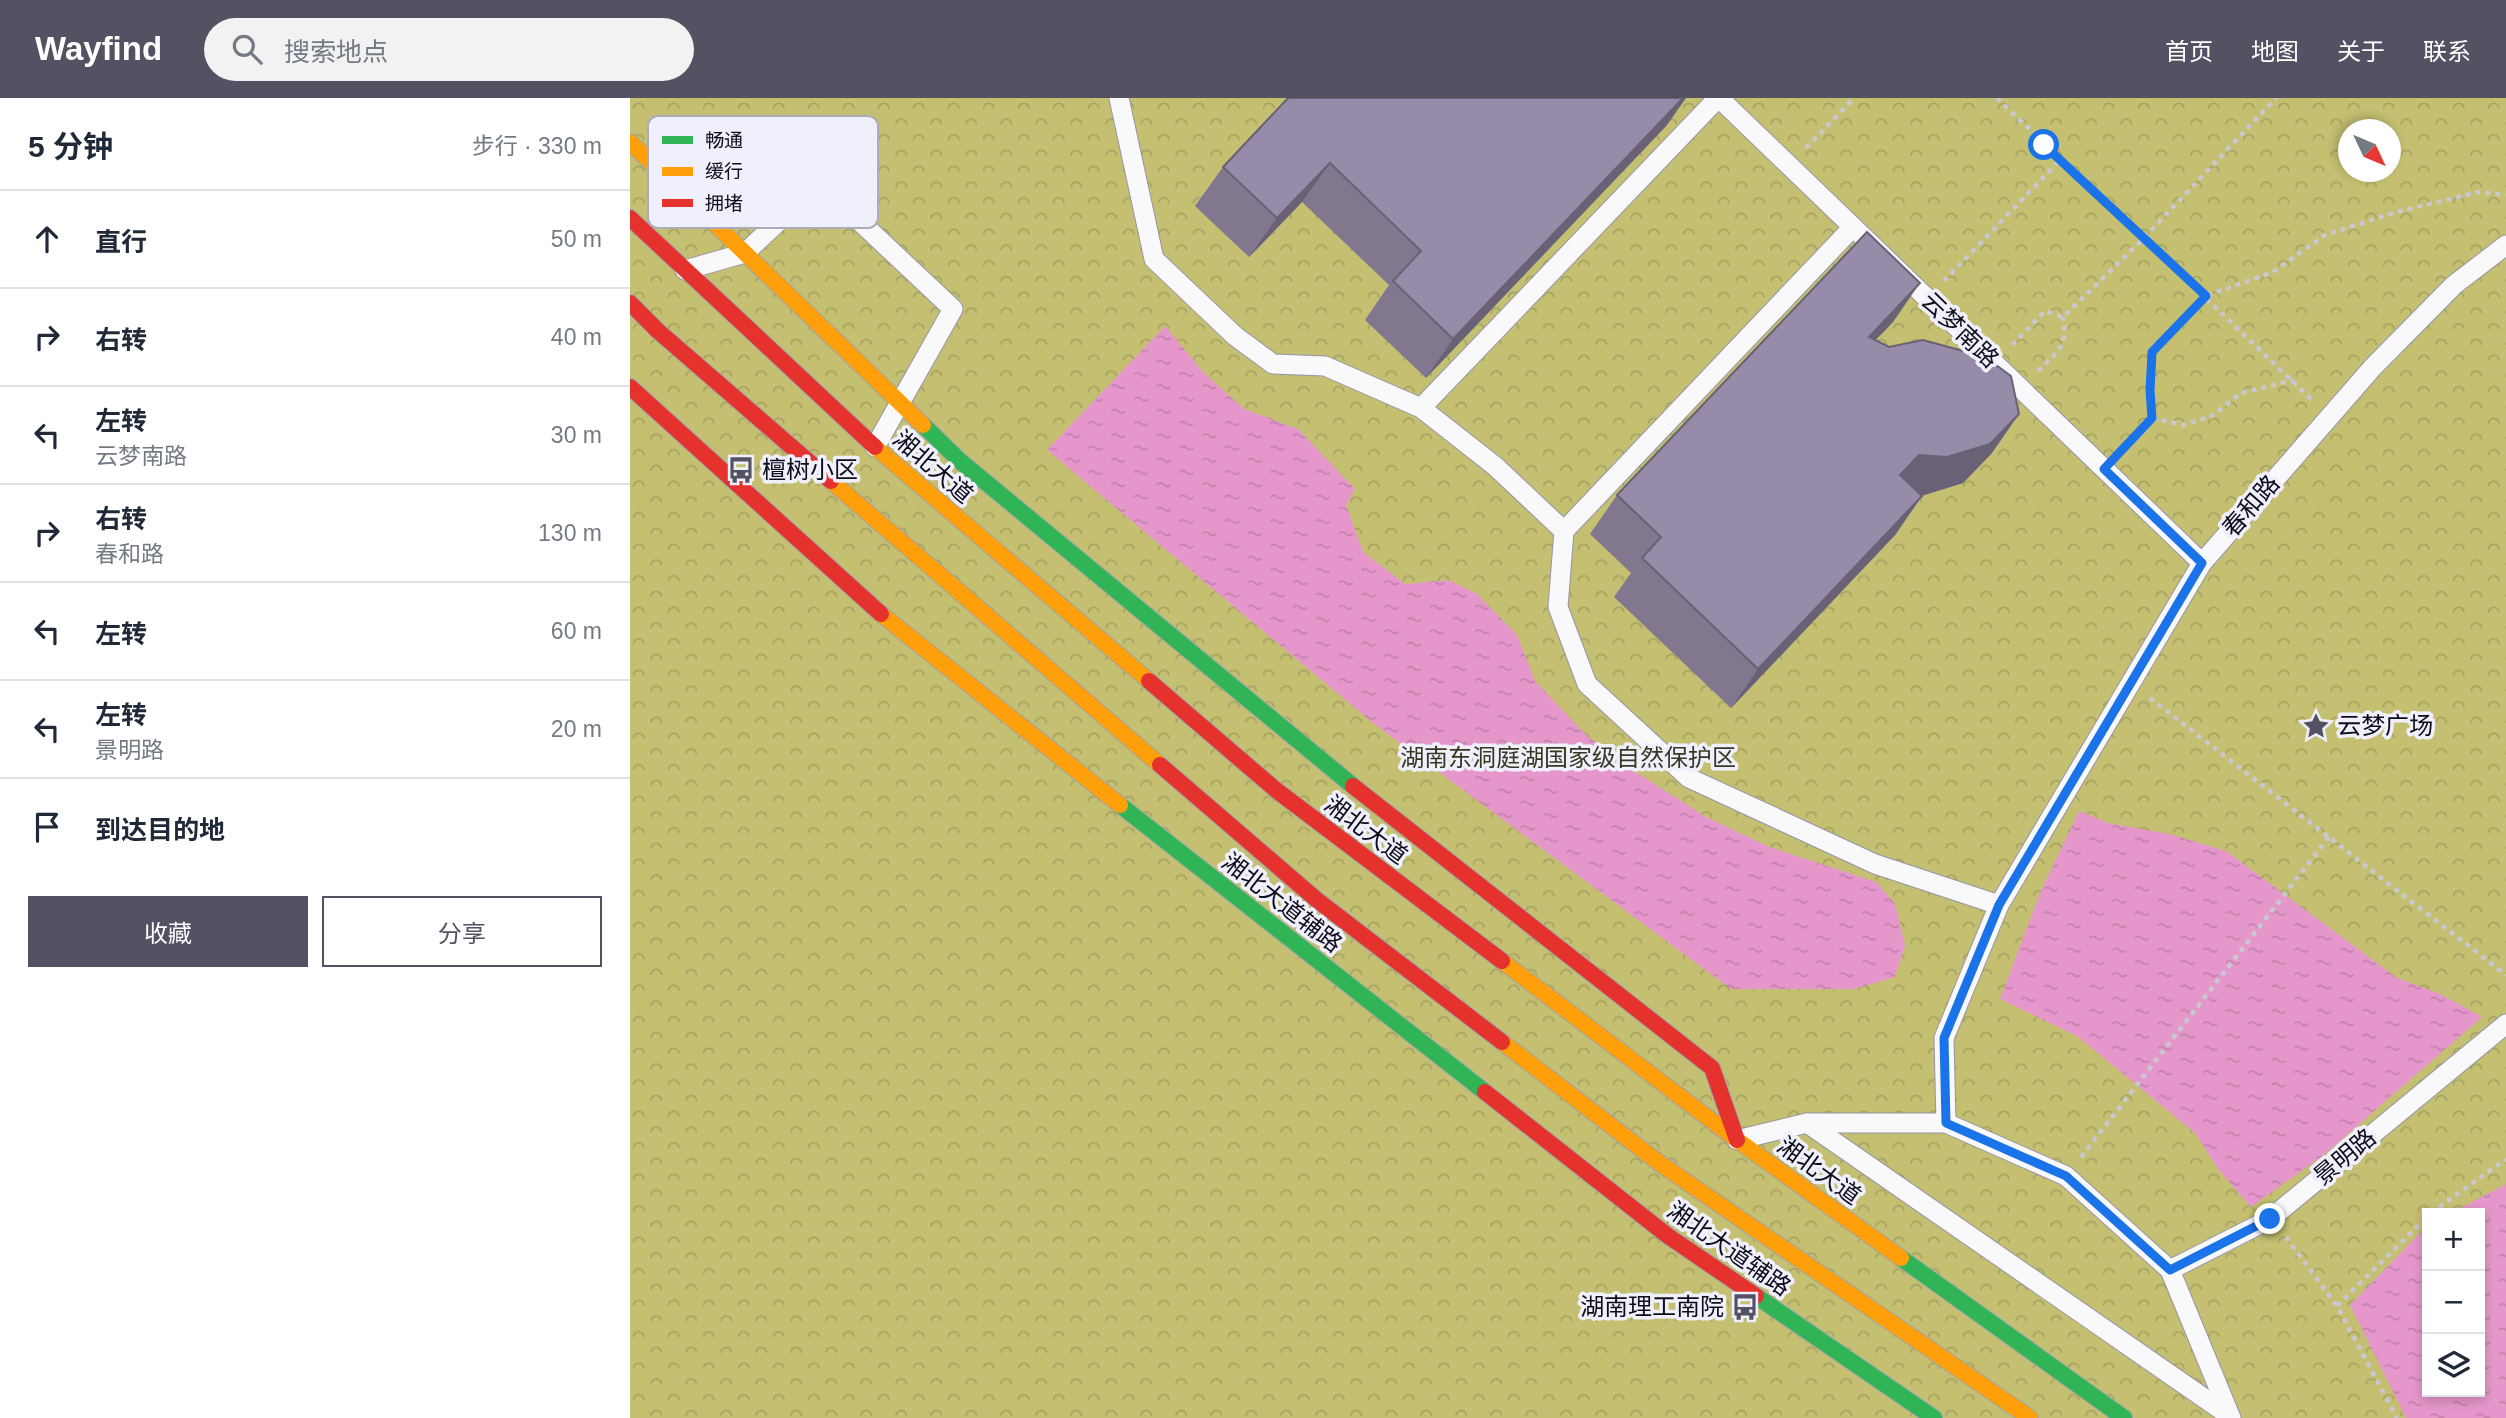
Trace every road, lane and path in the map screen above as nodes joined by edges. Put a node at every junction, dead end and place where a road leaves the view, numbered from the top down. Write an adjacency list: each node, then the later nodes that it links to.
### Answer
1 (1119, 98): 29 (lane)
2 (1719, 98): 9 (lane, 云梦南路); 29 (lane)
3 (1854, 98): 9 (path)
4 (1997, 98): 8 (path)
5 (2276, 98): 16 (path)
6 (630, 142): 7 (main road)
7 (648, 159)
8 (2060, 160): 16 (path); 21 (path)
9 (1788, 165): 12 (lane, 云梦南路)
10 (2506, 195): 20 (path)
11 (630, 218): 19 (main road, 湘北大道)
12 (1853, 226): 21 (lane, 云梦南路); 34 (lane)
13 (719, 228): 18 (main road)
14 (771, 228): 18 (lane)
15 (867, 228): 28 (lane)
16 (2144, 238): 20 (path); 23 (path)
17 (2506, 245): 30 (lane, 春和路)
18 (745, 253): 19 (lane); 28 (main road)
19 (685, 270): 32 (main road, 湘北大道)
20 (2206, 296): 25 (path); 31 (path)
21 (1927, 298): 24 (lane, 云梦南路)
22 (630, 303): 53 (main road)
23 (2063, 317): 24 (path); 27 (path)
24 (1994, 363): 27 (lane, 云梦南路)
25 (2293, 380): 30 (path); 31 (path)
26 (630, 387): 52 (main road, 湘北大道辅路)
27 (2021, 389): 33 (lane, 云梦南路)
28 (900, 403): 32 (lane); 43 (main road)
29 (1421, 408): 34 (lane)
30 (2329, 415): 35 (lane, 春和路)
31 (2152, 418): 33 (path)
32 (875, 447): 43 (main road, 湘北大道)
33 (2104, 469): 35 (lane, 云梦南路)
34 (1564, 531): 38 (lane)
35 (2202, 563): 36 (lane, 春和路)
36 (2131, 683): 37 (path); 38 (lane, 春和路)
37 (2329, 837): 39 (path); 45 (path)
38 (1999, 905): 42 (lane, 春和路)
39 (2506, 975)
40 (2506, 1024): 47 (lane, 景明路)
41 (1807, 1123): 42 (lane); 43 (lane); 51 (lane)
42 (1946, 1123): 45 (lane)
43 (1737, 1140): 54 (main road, 湘北大道)
44 (2506, 1158): 46 (path)
45 (2066, 1176): 49 (lane)
46 (2438, 1208)
47 (2270, 1219): 49 (lane, 景明路); 50 (path)
48 (2422, 1222): 50 (path)
49 (2170, 1270): 51 (lane)
50 (2336, 1306): 55 (path)
51 (2231, 1417)
52 (1934, 1418)
53 (2029, 1418)
54 (2124, 1418)
55 (2397, 1418)

